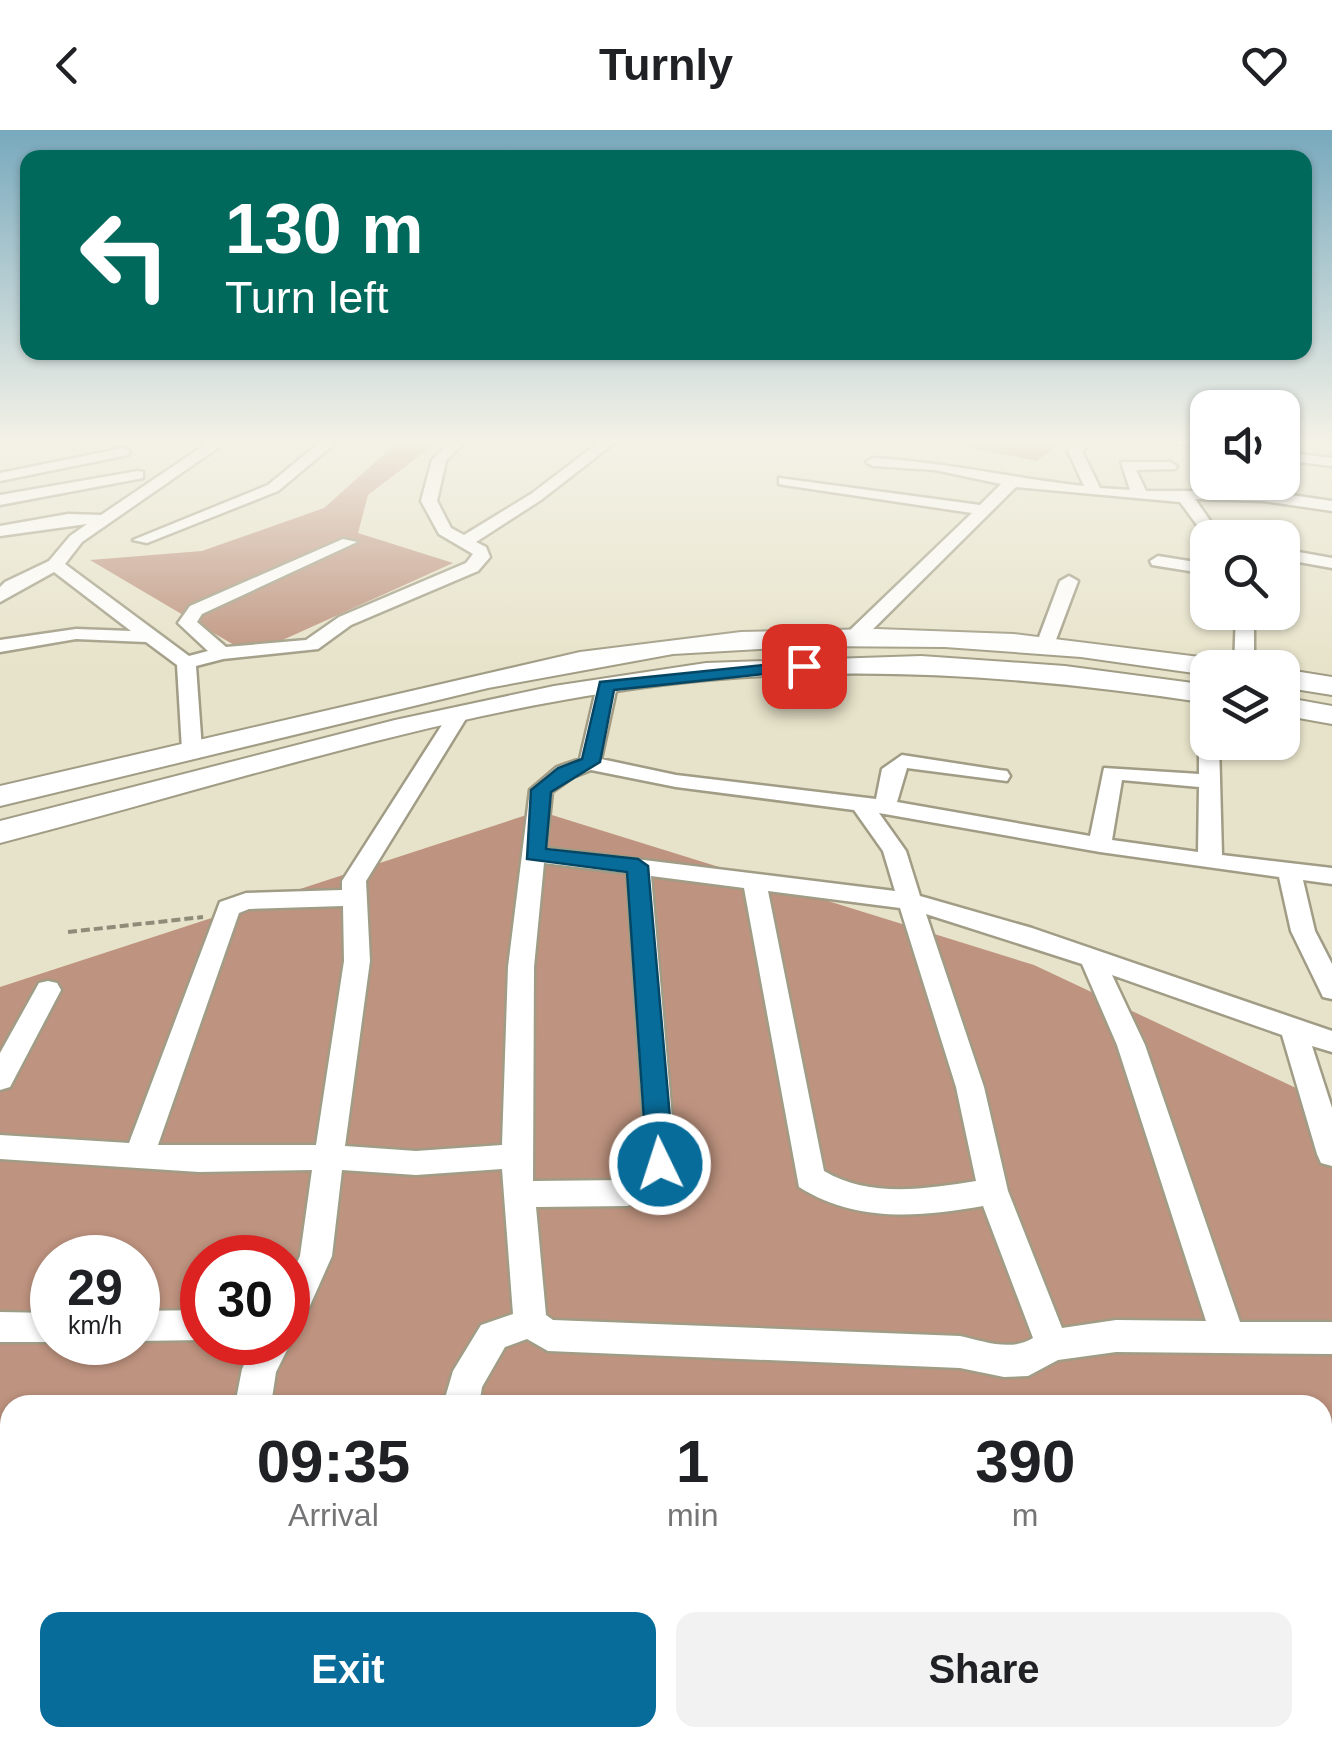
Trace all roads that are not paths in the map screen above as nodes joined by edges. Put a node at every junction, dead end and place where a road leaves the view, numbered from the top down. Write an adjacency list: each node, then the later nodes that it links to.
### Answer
1 (89, 515): 7 (street)
2 (110, 515): 8 (street)
3 (203, 515): 10 (street)
4 (437, 515): 12 (street)
5 (504, 515): 12 (street)
6 (978, 515): 21 (street)
7 (83, 519): 8 (street); 9 (street)
8 (103, 520): 16 (street)
9 (0, 531)
10 (141, 540)
11 (349, 542): 24 (street)
12 (466, 542): 24 (street)
13 (1300, 557): 15 (street)
14 (1158, 561): 17 (street)
15 (1332, 563)
16 (55, 565): 19 (street); 20 (street)
17 (1190, 566)
18 (1070, 581): 22 (street)
19 (0, 597)
20 (156, 637): 23 (street); 25 (street)
21 (852, 638): 22 (main road); 31 (main road)
22 (1044, 644): 26 (main road)
23 (0, 646)
24 (222, 654): 25 (street)
25 (186, 663): 36 (street)
26 (1190, 664)
27 (1300, 681): 29 (main road)
28 (606, 686): 30 (main road); 34 (main road); 38 (street)
29 (1332, 686)
30 (1190, 691)
31 (380, 704): 35 (main road); 36 (main road)
32 (1300, 709): 33 (main road)
33 (1332, 714)
34 (456, 716): 35 (main road); 51 (street)
35 (398, 730): 43 (main road)
36 (192, 750): 41 (main road)
37 (1210, 760): 40 (street)
38 (590, 762): 42 (street); 45 (street)
39 (999, 776): 42 (street)
40 (1210, 782): 44 (street); 46 (street)
41 (0, 796)
42 (873, 804): 44 (street); 52 (street)
43 (0, 832)
44 (1100, 846): 46 (street)
45 (535, 854): 47 (street); 62 (street)
46 (1210, 861): 48 (street)
47 (638, 866): 50 (street); 65 (street)
48 (1290, 873): 49 (street); 55 (street)
49 (1332, 876)
50 (754, 880): 52 (street); 64 (street)
51 (352, 898): 61 (street); 63 (street)
52 (911, 902): 53 (street); 64 (street)
53 (1092, 958): 56 (street); 70 (street)
54 (48, 990): 58 (street)
55 (1332, 990)
56 (1293, 1028): 57 (street); 60 (street)
57 (1332, 1042)
58 (0, 1079)
59 (0, 1147): 61 (street)
60 (1332, 1154)
61 (140, 1155): 63 (street)
62 (516, 1156): 63 (street); 65 (street)
63 (329, 1157): 66 (street)
64 (993, 1191): 72 (street)
65 (519, 1194): 67 (street)
66 (310, 1269)
67 (530, 1322): 72 (street); 75 (street)
68 (0, 1327): 69 (street)
69 (30, 1328)
70 (1228, 1336): 71 (street); 72 (street)
71 (1332, 1338)
72 (1052, 1345)
73 (261, 1365): 74 (street)
74 (255, 1395)
75 (463, 1395)

